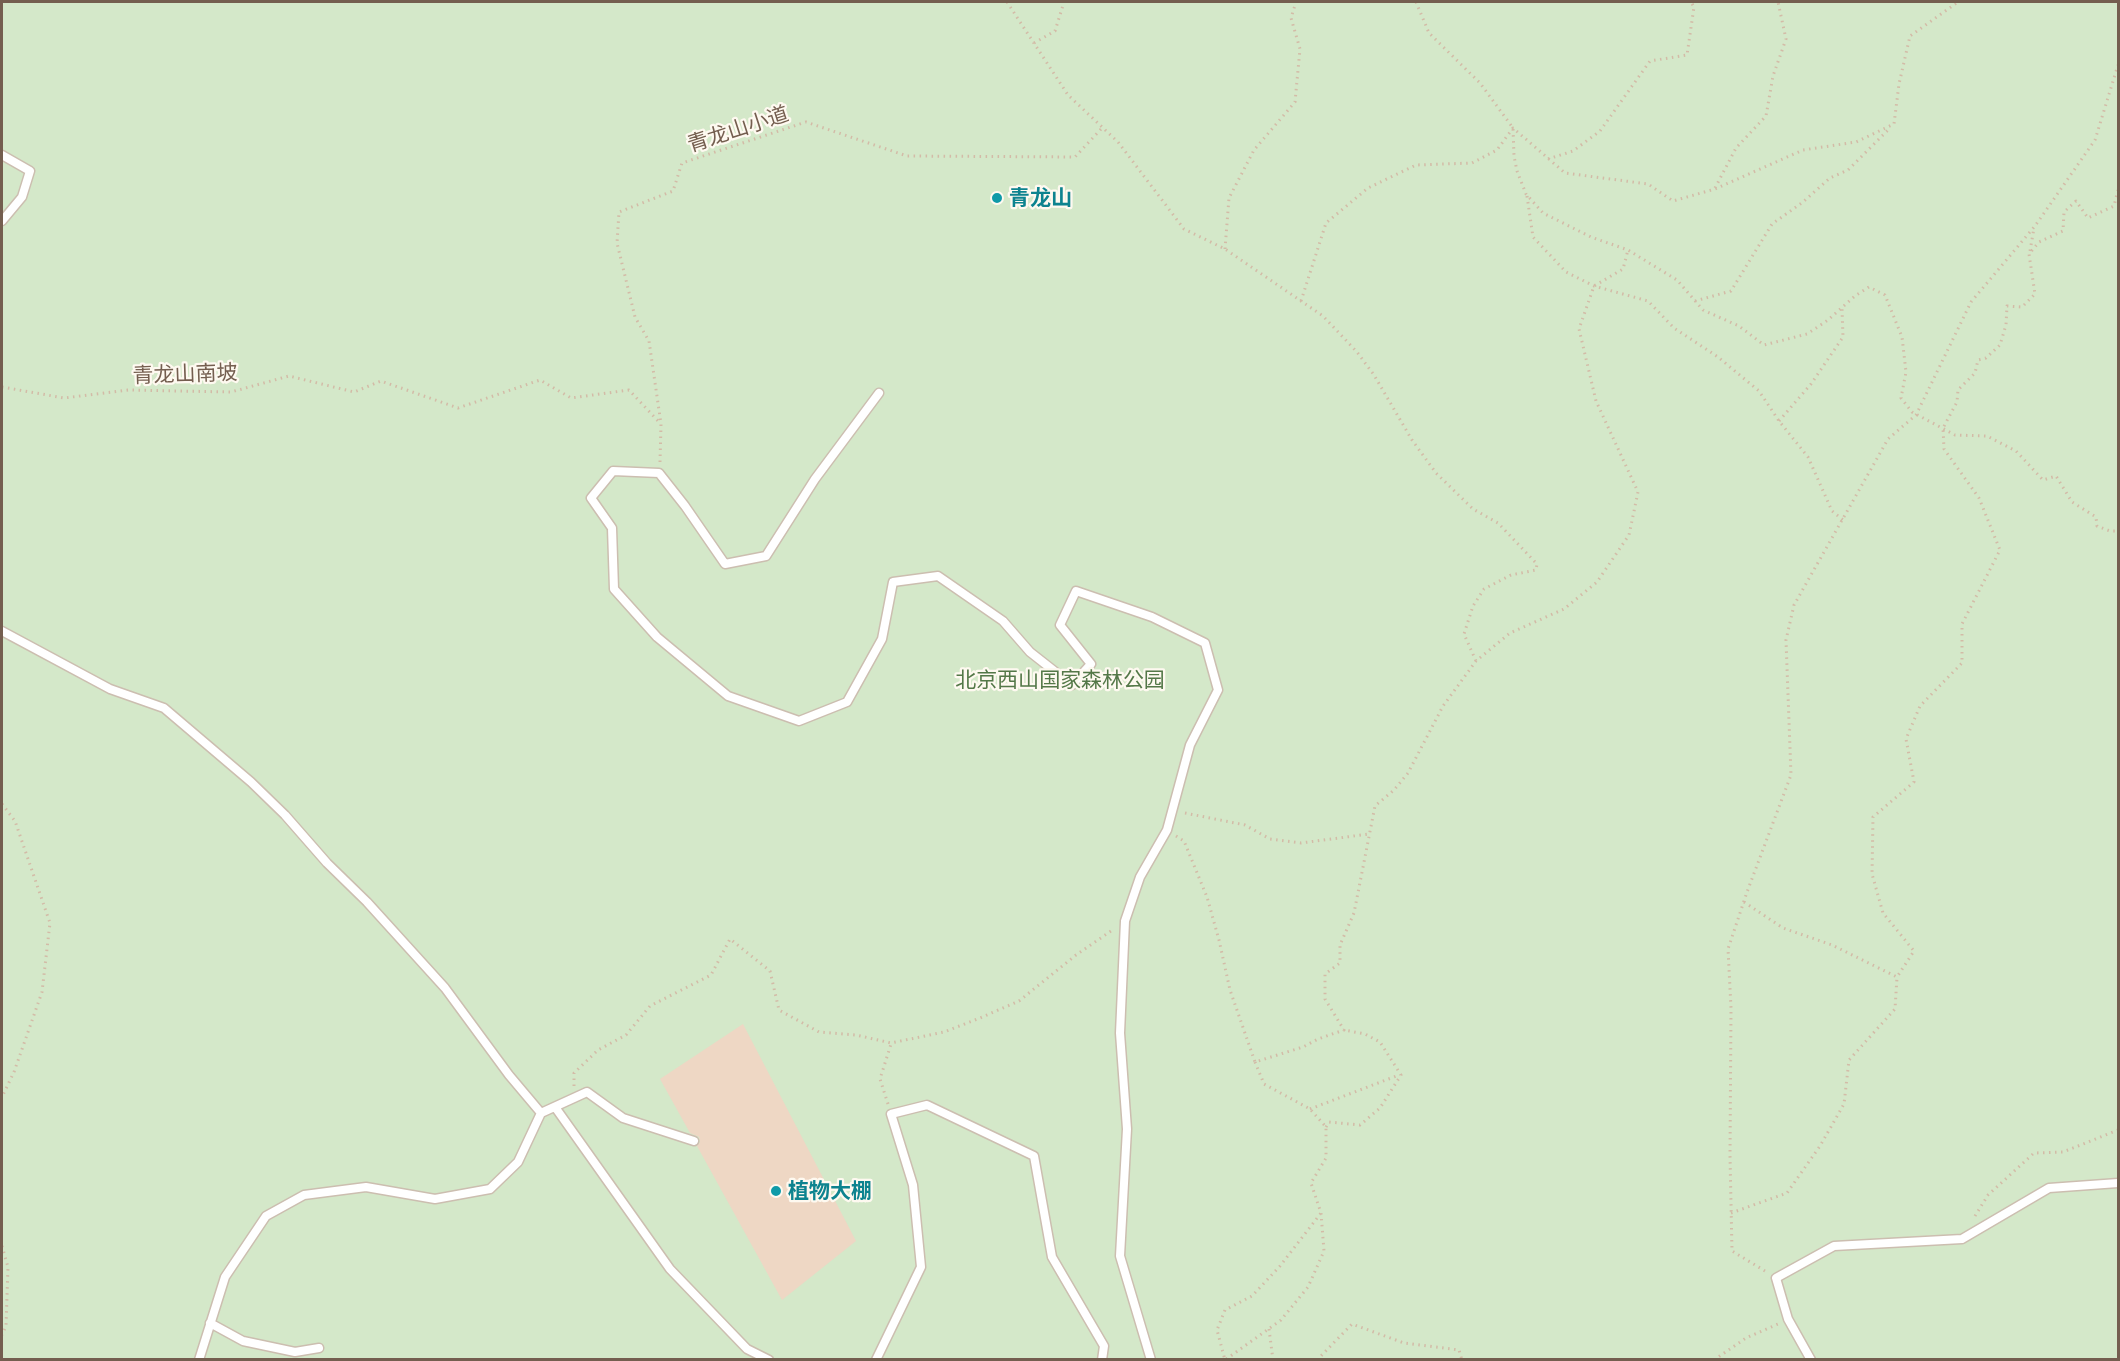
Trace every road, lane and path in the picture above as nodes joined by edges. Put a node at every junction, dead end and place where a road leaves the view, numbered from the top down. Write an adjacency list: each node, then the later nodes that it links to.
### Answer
1 (1007, 2): 8 (path)
2 (1064, 2): 8 (path)
3 (1296, 2): 20 (path)
4 (1416, 2): 12 (path)
5 (1691, 2): 14 (path)
6 (1778, 2): 15 (path)
7 (1958, 2): 10 (path)
8 (1034, 43): 11 (path)
9 (2118, 65): 19 (path)
10 (1894, 124): 15 (path); 24 (path)
11 (1103, 128): 20 (path); 31 (path, 青龙山小道)
12 (1513, 128): 14 (path); 17 (path); 25 (path)
13 (2, 155): 18 (lane)
14 (1548, 159): 15 (path)
15 (1715, 189)
16 (2118, 190): 22 (path)
17 (1526, 194): 21 (path); 23 (path)
18 (2, 221)
19 (2035, 226): 22 (path); 29 (path)
20 (1225, 249): 25 (path)
21 (1628, 250): 23 (path); 24 (path)
22 (2029, 254): 32 (path)
23 (1594, 286): 30 (path); 37 (path)
24 (1695, 301): 26 (path)
25 (1300, 302): 37 (path)
26 (1842, 308): 29 (path); 30 (path)
27 (2, 387): 31 (path, 青龙山南坡)
28 (879, 393): 33 (lane)
29 (1916, 415): 32 (path); 34 (path)
30 (1779, 421): 34 (path)
31 (661, 424): 33 (path, 青龙山小道)
32 (1943, 428): 35 (path); 44 (path)
33 (659, 473): 39 (lane)
34 (1843, 520): 42 (path)
35 (2118, 531)
36 (2, 631): 53 (lane)
37 (1476, 661): 41 (path)
38 (2, 804): 49 (path)
39 (1171, 810): 40 (lane); 41 (path)
40 (1167, 830): 43 (lane); 47 (path)
41 (1370, 834): 45 (path)
42 (1744, 902): 44 (path); 60 (path)
43 (1125, 921): 46 (path); 73 (lane)
44 (1897, 977): 60 (path)
45 (1344, 1030): 47 (path); 48 (path)
46 (891, 1043): 50 (path); 54 (path)
47 (1255, 1062): 52 (path)
48 (1401, 1075): 52 (path); 55 (path)
49 (2, 1097)
50 (574, 1098): 51 (lane); 57 (lane)
51 (555, 1107): 53 (lane); 70 (lane)
52 (1310, 1109): 55 (path)
53 (541, 1113): 65 (lane)
54 (891, 1114): 71 (lane); 72 (lane)
55 (1326, 1127): 59 (path)
56 (2118, 1131): 61 (path)
57 (694, 1141)
58 (2118, 1183): 61 (lane)
59 (1321, 1213): 66 (path); 66 (path)
60 (1731, 1213): 63 (path)
61 (1962, 1239): 63 (lane)
62 (2, 1246): 67 (path)
63 (1776, 1278): 64 (lane)
64 (1788, 1319): 77 (path); 78 (lane)
65 (210, 1323): 68 (lane); 69 (lane)
66 (1269, 1329): 74 (path)
67 (2, 1335)
68 (319, 1348)
69 (198, 1359)
70 (769, 1359)
71 (876, 1359)
72 (1102, 1359)
73 (1151, 1359)
74 (1273, 1359)
75 (1317, 1359): 76 (path)
76 (1462, 1359)
77 (1714, 1359)
78 (1811, 1359)

